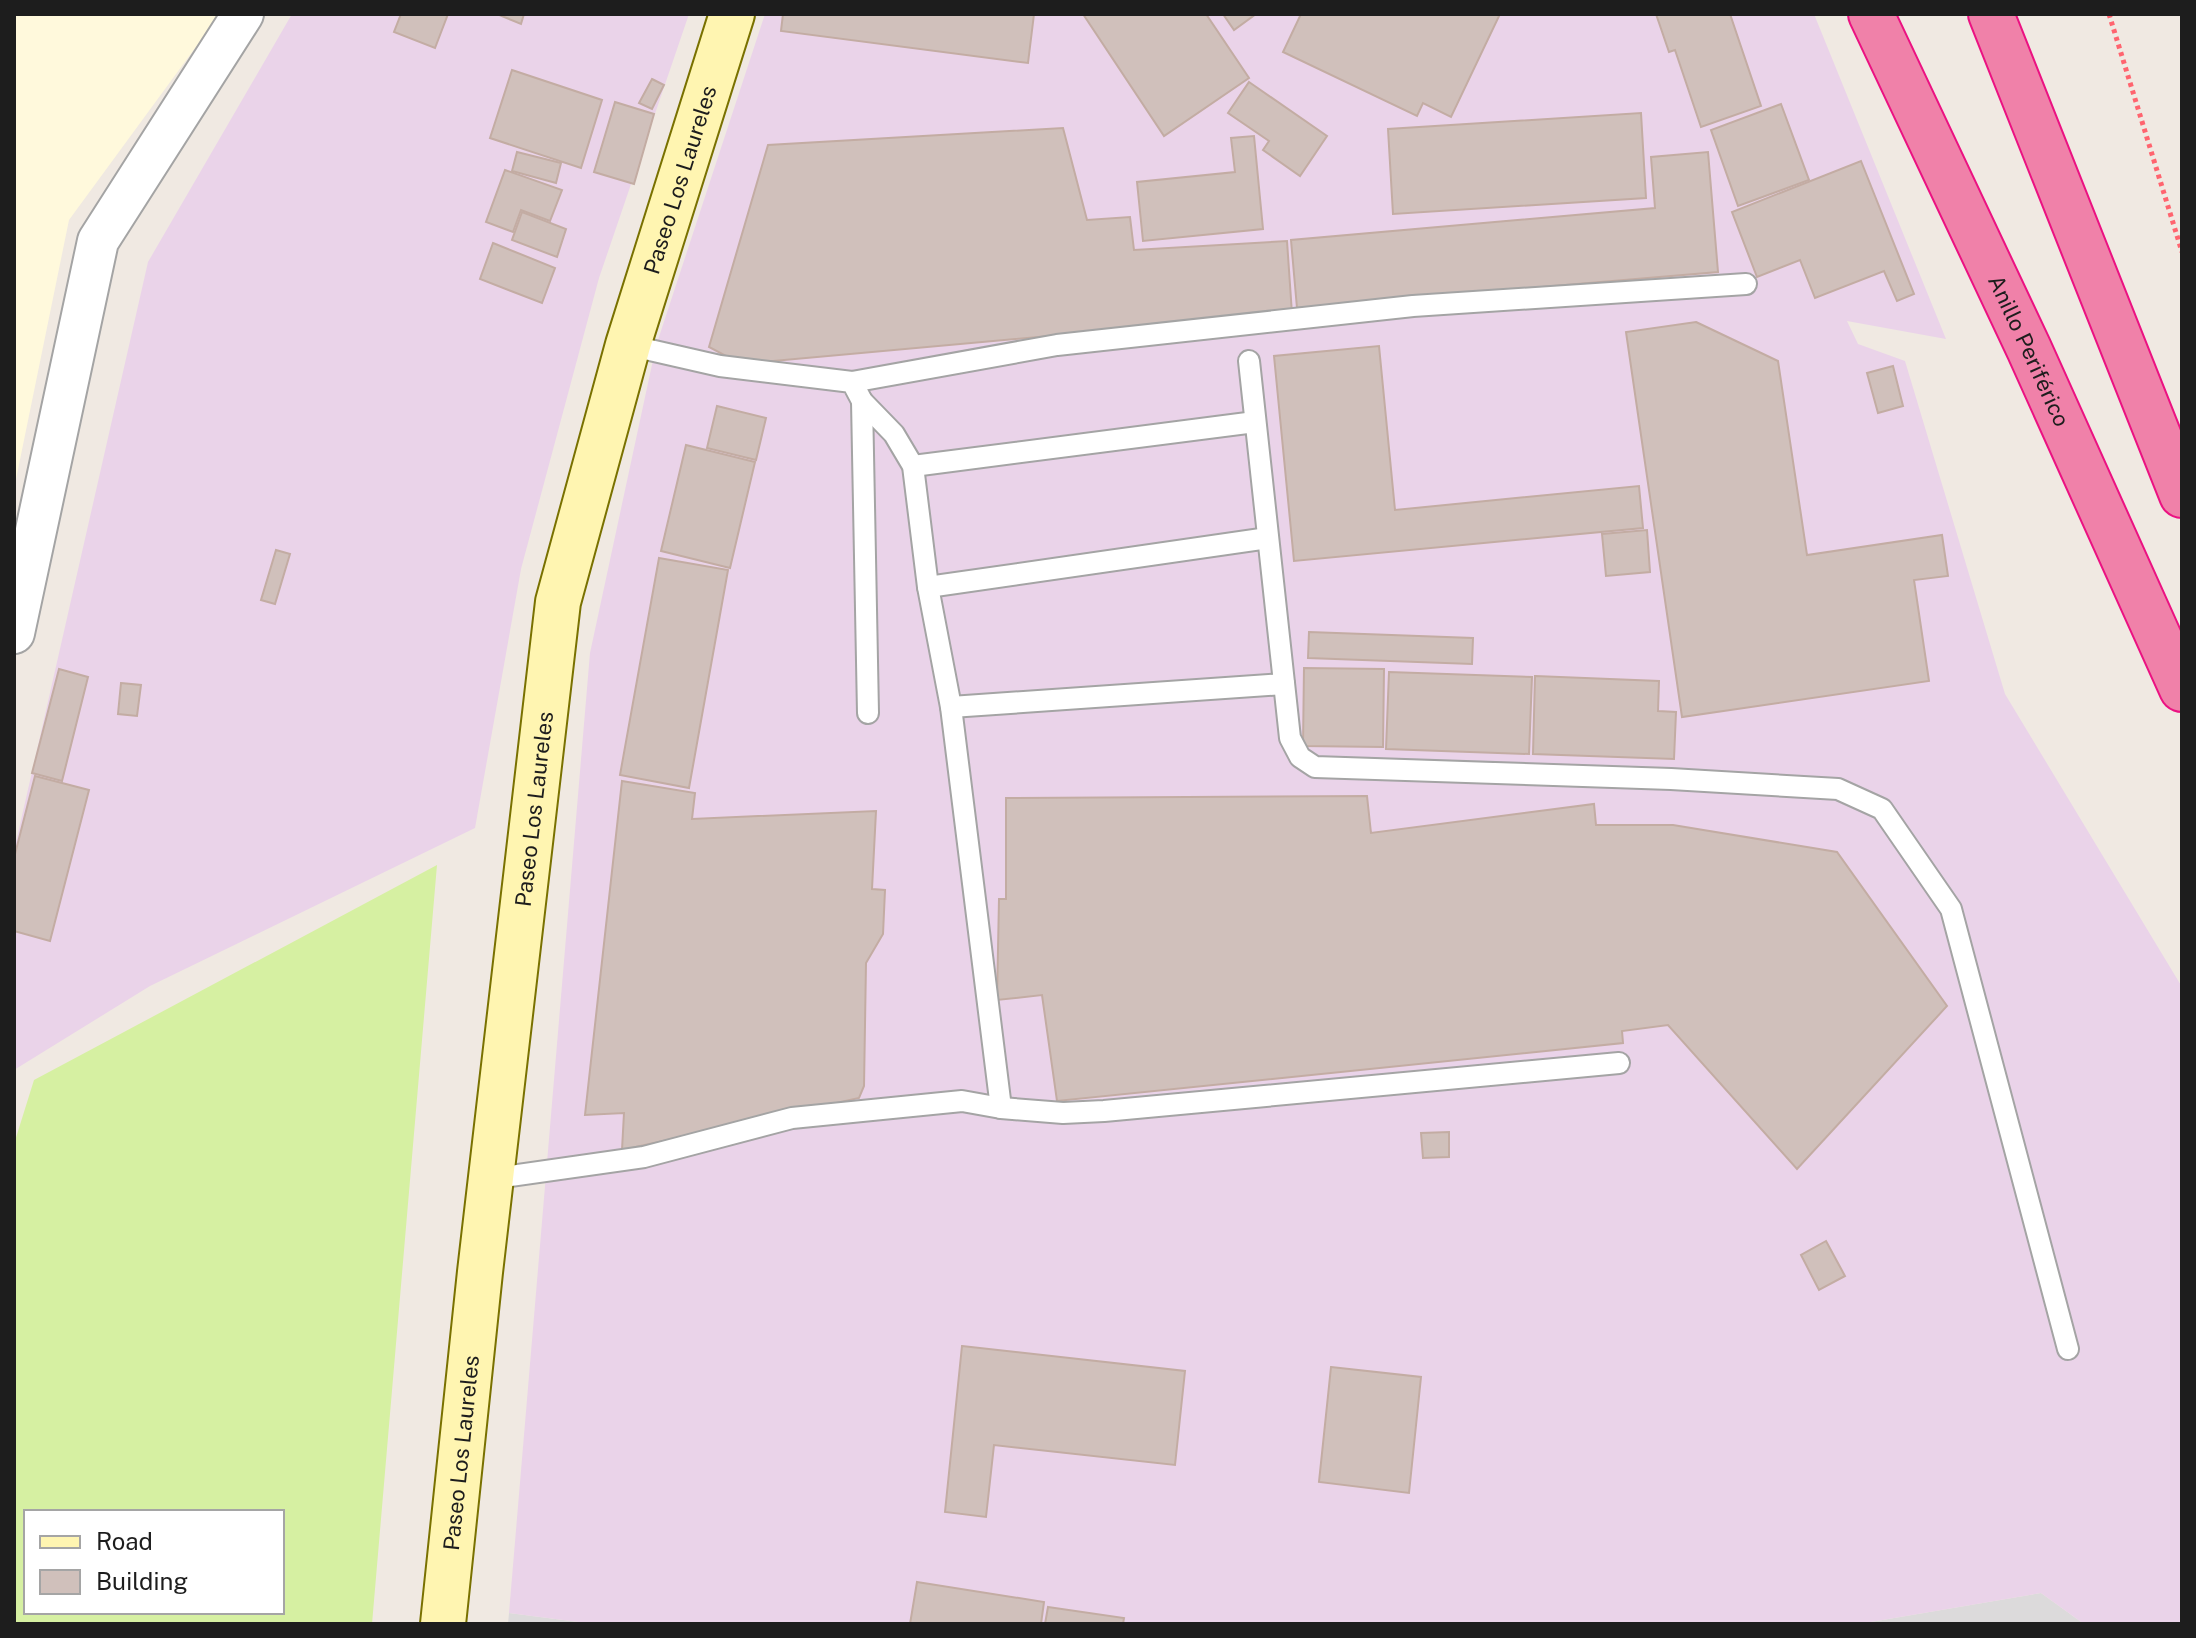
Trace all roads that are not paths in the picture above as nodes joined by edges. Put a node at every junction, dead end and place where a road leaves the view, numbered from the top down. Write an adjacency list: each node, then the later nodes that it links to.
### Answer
1 (243, 14): 15 (street)
2 (732, 14): 6 (street, Paseo Los Laureles)
3 (1871, 14): 17 (highway, Anillo Periférico)
4 (1991, 14): 12 (highway)
5 (1746, 284): 8 (lane)
6 (628, 345): 8 (lane); 22 (street, Paseo Los Laureles)
7 (1249, 361): 10 (lane)
8 (852, 382): 9 (lane)
9 (862, 401): 11 (lane); 19 (lane)
10 (1255, 422): 11 (lane); 13 (lane)
11 (913, 466): 14 (lane)
12 (2182, 495)
13 (1268, 538): 14 (lane); 16 (lane)
14 (928, 587): 18 (lane)
15 (14, 633)
16 (1284, 684): 18 (lane); 23 (lane)
17 (2182, 689)
18 (951, 707): 21 (lane)
19 (868, 713)
20 (1619, 1063): 21 (lane)
21 (1001, 1108): 22 (lane)
22 (490, 1179): 24 (street, Paseo Los Laureles)
23 (2068, 1349)
24 (443, 1624)

